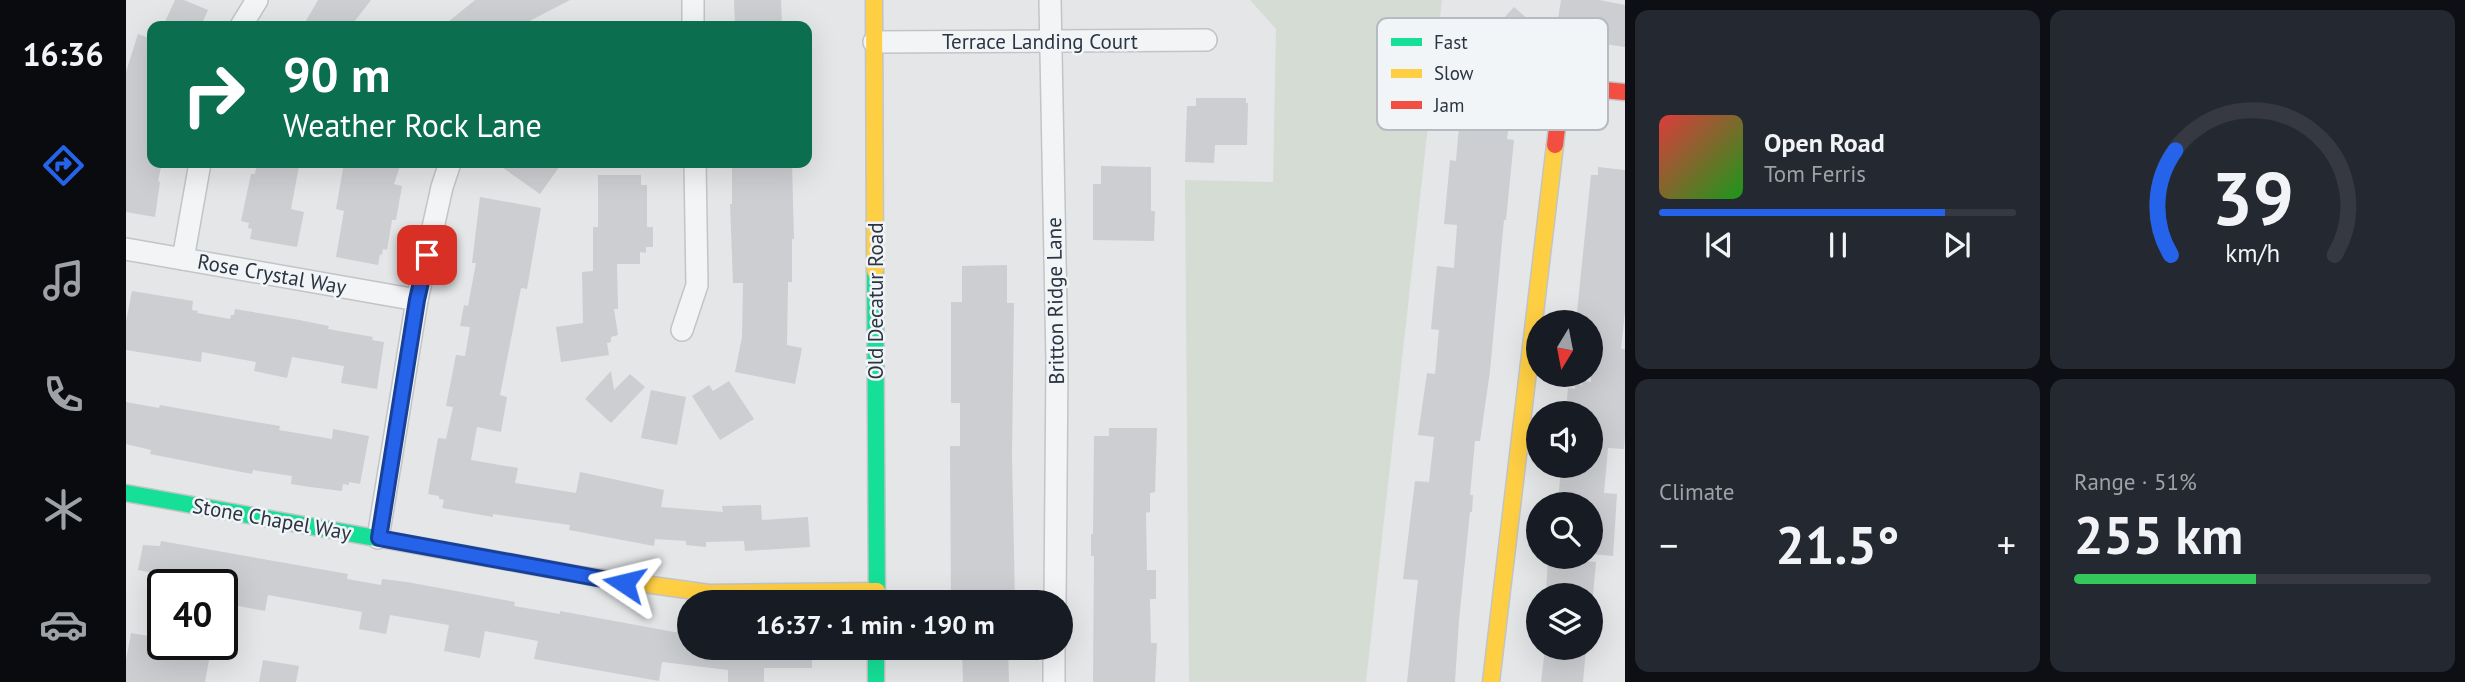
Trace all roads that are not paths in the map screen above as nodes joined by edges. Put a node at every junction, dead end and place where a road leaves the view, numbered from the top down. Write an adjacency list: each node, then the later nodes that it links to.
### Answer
1 (257, 0): 5 (street)
2 (693, 0): 6 (street)
3 (874, 0): 8 (street, Old Decatur Road)
4 (1050, 0): 9 (street, Britton Ridge Lane)
5 (244, 21)
6 (693, 21)
7 (1206, 40): 9 (street, Terrace Landing Court)
8 (874, 42): 9 (street, Terrace Landing Court); 21 (street, Old Decatur Road)
9 (1051, 42): 22 (street, Britton Ridge Lane)
10 (1557, 130): 27 (street)
11 (199, 168): 15 (street)
12 (448, 168): 16 (street)
13 (695, 168): 17 (street)
14 (126, 249): 15 (street, Rose Crystal Way)
15 (183, 259): 16 (street, Rose Crystal Way)
16 (417, 300): 19 (street)
17 (682, 330)
18 (126, 493): 19 (street, Stone Chapel Way)
19 (379, 538): 20 (street, Stone Chapel Way)
20 (684, 590)
21 (877, 590)
22 (1055, 590)
23 (876, 660): 25 (street)
24 (1055, 660): 26 (street)
25 (876, 682)
26 (1054, 682)
27 (1491, 682)

